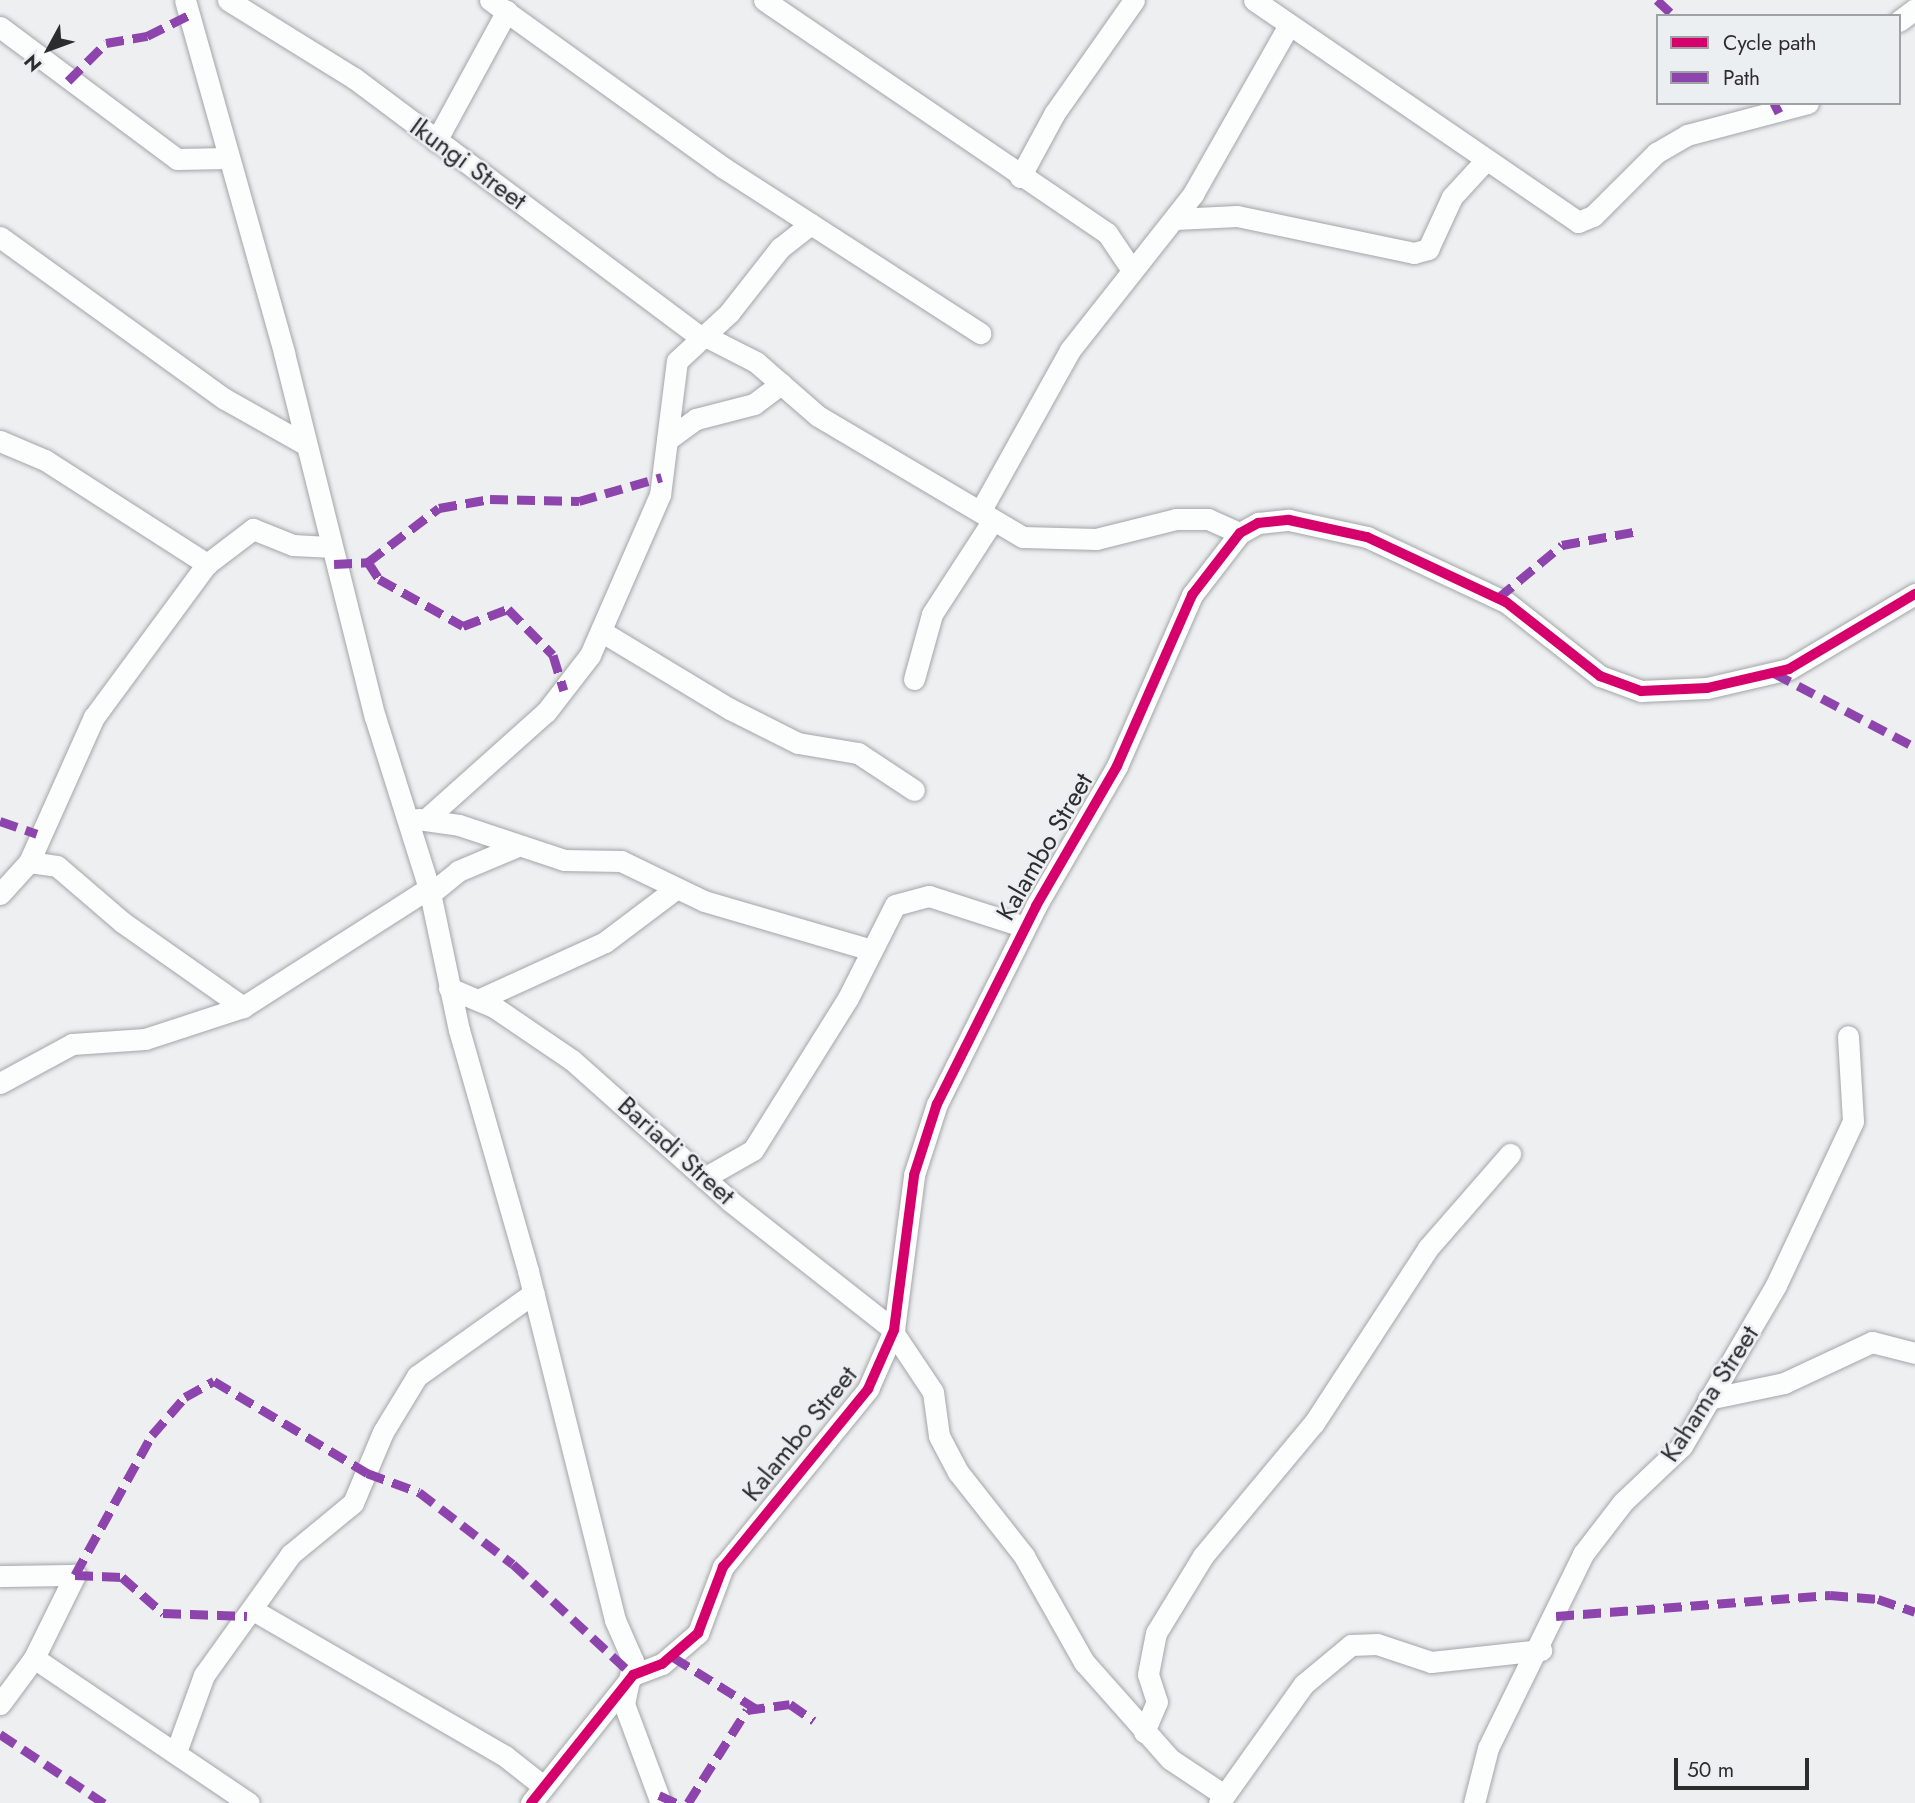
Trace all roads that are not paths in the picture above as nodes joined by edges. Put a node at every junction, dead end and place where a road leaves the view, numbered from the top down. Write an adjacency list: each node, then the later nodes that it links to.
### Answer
1 (185, 0): 11 (street)
2 (228, 0): 10 (street, Ikungi Street)
3 (764, 0): 13 (street)
4 (1134, 0): 13 (street)
5 (1262, 5): 7 (street)
6 (498, 6): 10 (street); 15 (street)
7 (1289, 25): 12 (street); 14 (street)
8 (0, 27): 11 (street)
9 (1800, 105): 12 (street)
10 (436, 141): 19 (street, Ikungi Street)
11 (228, 158): 23 (street)
12 (1486, 160): 14 (street)
13 (1020, 177): 17 (street)
14 (1175, 219): 17 (street)
15 (811, 224): 18 (street); 19 (street)
16 (0, 237): 23 (street)
17 (1132, 270): 24 (street)
18 (980, 334)
19 (704, 337): 20 (street, Ikungi Street); 21 (street)
20 (781, 384): 21 (street); 24 (street, Ikungi Street)
21 (667, 440): 29 (street)
22 (0, 441): 27 (street)
23 (305, 444): 26 (street)
24 (987, 515): 25 (street, Ikungi Street); 30 (street)
25 (1240, 533): 28 (street); 38 (street, Kalambo Street)
26 (329, 547): 27 (street); 32 (street)
27 (207, 564): 34 (street)
28 (1915, 594)
29 (604, 632): 31 (street); 32 (street)
30 (914, 679)
31 (914, 790)
32 (415, 819): 33 (street); 36 (street)
33 (515, 847): 35 (street); 36 (street)
34 (29, 862): 37 (street); 42 (street)
35 (674, 890): 39 (street); 41 (street)
36 (429, 891): 40 (street); 42 (street)
37 (0, 894)
38 (1025, 927): 39 (street); 48 (street, Kalambo Street)
39 (872, 950): 46 (street)
40 (449, 988): 41 (street, Bariadi Street); 47 (street)
41 (480, 999): 46 (street, Bariadi Street)
42 (243, 1007): 44 (street)
43 (1848, 1036): 50 (street, Kahama Street)
44 (0, 1083)
45 (1510, 1154): 57 (street)
46 (704, 1178): 48 (street, Bariadi Street)
47 (534, 1293): 52 (street); 55 (street)
48 (893, 1331): 55 (street, Kalambo Street); 57 (street, Bariadi Street)
49 (1915, 1353): 50 (street)
50 (1708, 1399): 53 (street, Kahama Street)
51 (0, 1576): 54 (street)
52 (253, 1610): 58 (street); 59 (street)
53 (1541, 1650): 60 (street); 61 (street, Kahama Street)
54 (34, 1658): 56 (street); 58 (street)
55 (633, 1675): 59 (street, Kalambo Street); 63 (street)
56 (0, 1704)
57 (1144, 1732): 60 (street, Bariadi Street)
58 (176, 1752): 62 (street)
59 (537, 1795)
60 (1221, 1799)
61 (1480, 1799)
62 (249, 1803)
63 (661, 1803)

